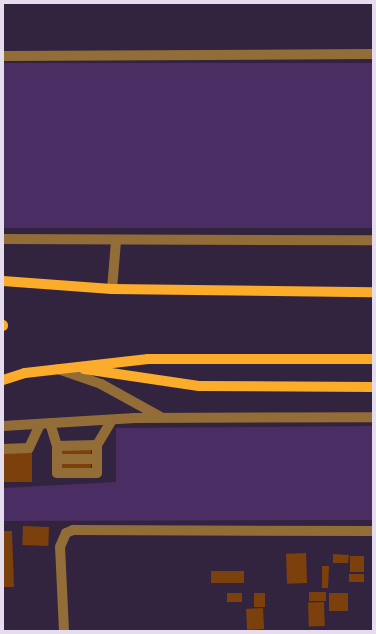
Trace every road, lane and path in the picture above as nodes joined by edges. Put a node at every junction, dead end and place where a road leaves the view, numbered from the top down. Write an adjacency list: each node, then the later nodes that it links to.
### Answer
1 (373, 54): 2 (street)
2 (3, 56)
3 (3, 239): 5 (street)
4 (373, 240): 5 (street)
5 (116, 241): 7 (street)
6 (3, 281): 7 (main road)
7 (112, 289): 8 (main road)
8 (373, 292)
9 (373, 359): 10 (main road)
10 (70, 367): 11 (main road); 13 (main road)
11 (57, 369): 12 (main road); 15 (street)
12 (3, 380)
13 (373, 386)
14 (373, 417): 15 (street)
15 (162, 418): 16 (street)
16 (112, 420): 17 (street); 19 (street)
17 (45, 424): 18 (street); 20 (street); 21 (street)
18 (3, 426)
19 (97, 445): 20 (street); 20 (street)
20 (57, 446)
21 (3, 449)
22 (373, 531): 23 (street)
23 (64, 631)

